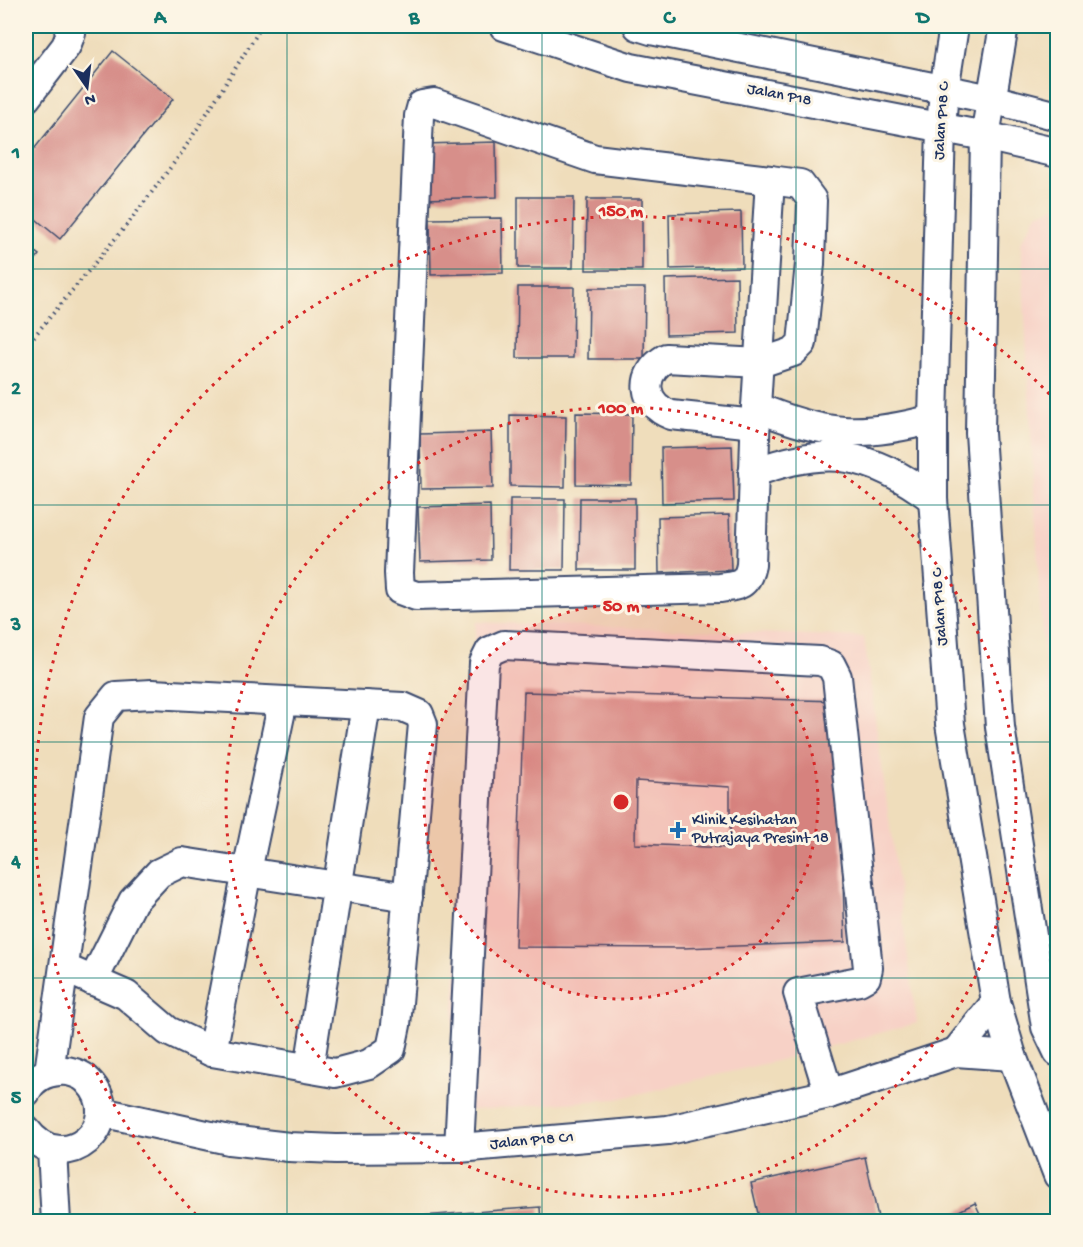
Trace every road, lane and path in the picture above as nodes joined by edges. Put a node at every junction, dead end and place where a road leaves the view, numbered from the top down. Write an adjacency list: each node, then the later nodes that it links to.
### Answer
1 (68, 26): 8 (street)
2 (262, 26): 15 (path)
3 (504, 26): 11 (street, Jalan P18)
4 (638, 26): 7 (street)
5 (954, 26): 7 (street, Jalan P18 C)
6 (1004, 26): 9 (street)
7 (944, 90): 9 (street); 11 (street, Jalan P18 C)
8 (26, 98)
9 (991, 99): 10 (street); 12 (street)
10 (1058, 116)
11 (941, 128): 12 (street, Jalan P18); 18 (street, Jalan P18 C)
12 (984, 136): 13 (street, Jalan P18); 31 (street)
13 (1058, 153)
14 (770, 180): 16 (street); 16 (street); 19 (street)
15 (26, 346)
16 (760, 363): 17 (street); 17 (street)
17 (755, 416): 18 (street); 19 (street)
18 (933, 419): 20 (street, Jalan P18 C)
19 (753, 473): 20 (street)
20 (933, 499): 28 (street, Jalan P18 C)
21 (283, 700): 22 (street); 23 (street); 26 (street)
22 (366, 705): 24 (street); 25 (street)
23 (247, 872): 24 (street); 27 (street); 29 (street)
24 (338, 884): 25 (street); 33 (street)
25 (408, 897): 33 (street)
26 (64, 968): 27 (street); 34 (street)
27 (93, 981): 29 (street)
28 (996, 1002): 30 (street); 32 (street, Jalan P18 C)
29 (212, 1052): 33 (street)
30 (956, 1052): 32 (street, Jalan P18 C1); 36 (street, Jalan P18 C1)
31 (1058, 1052)
32 (1012, 1056): 41 (street, Jalan P18 C)
33 (309, 1068)
34 (49, 1072): 35 (street); 37 (street)
35 (26, 1092)
36 (829, 1094): 39 (street, Jalan P18 C1); 39 (street)
37 (102, 1112): 39 (street, Jalan P18 C1); 40 (street)
38 (26, 1130): 40 (street)
39 (459, 1148)
40 (52, 1150): 42 (street)
41 (1058, 1175)
42 (56, 1221)

